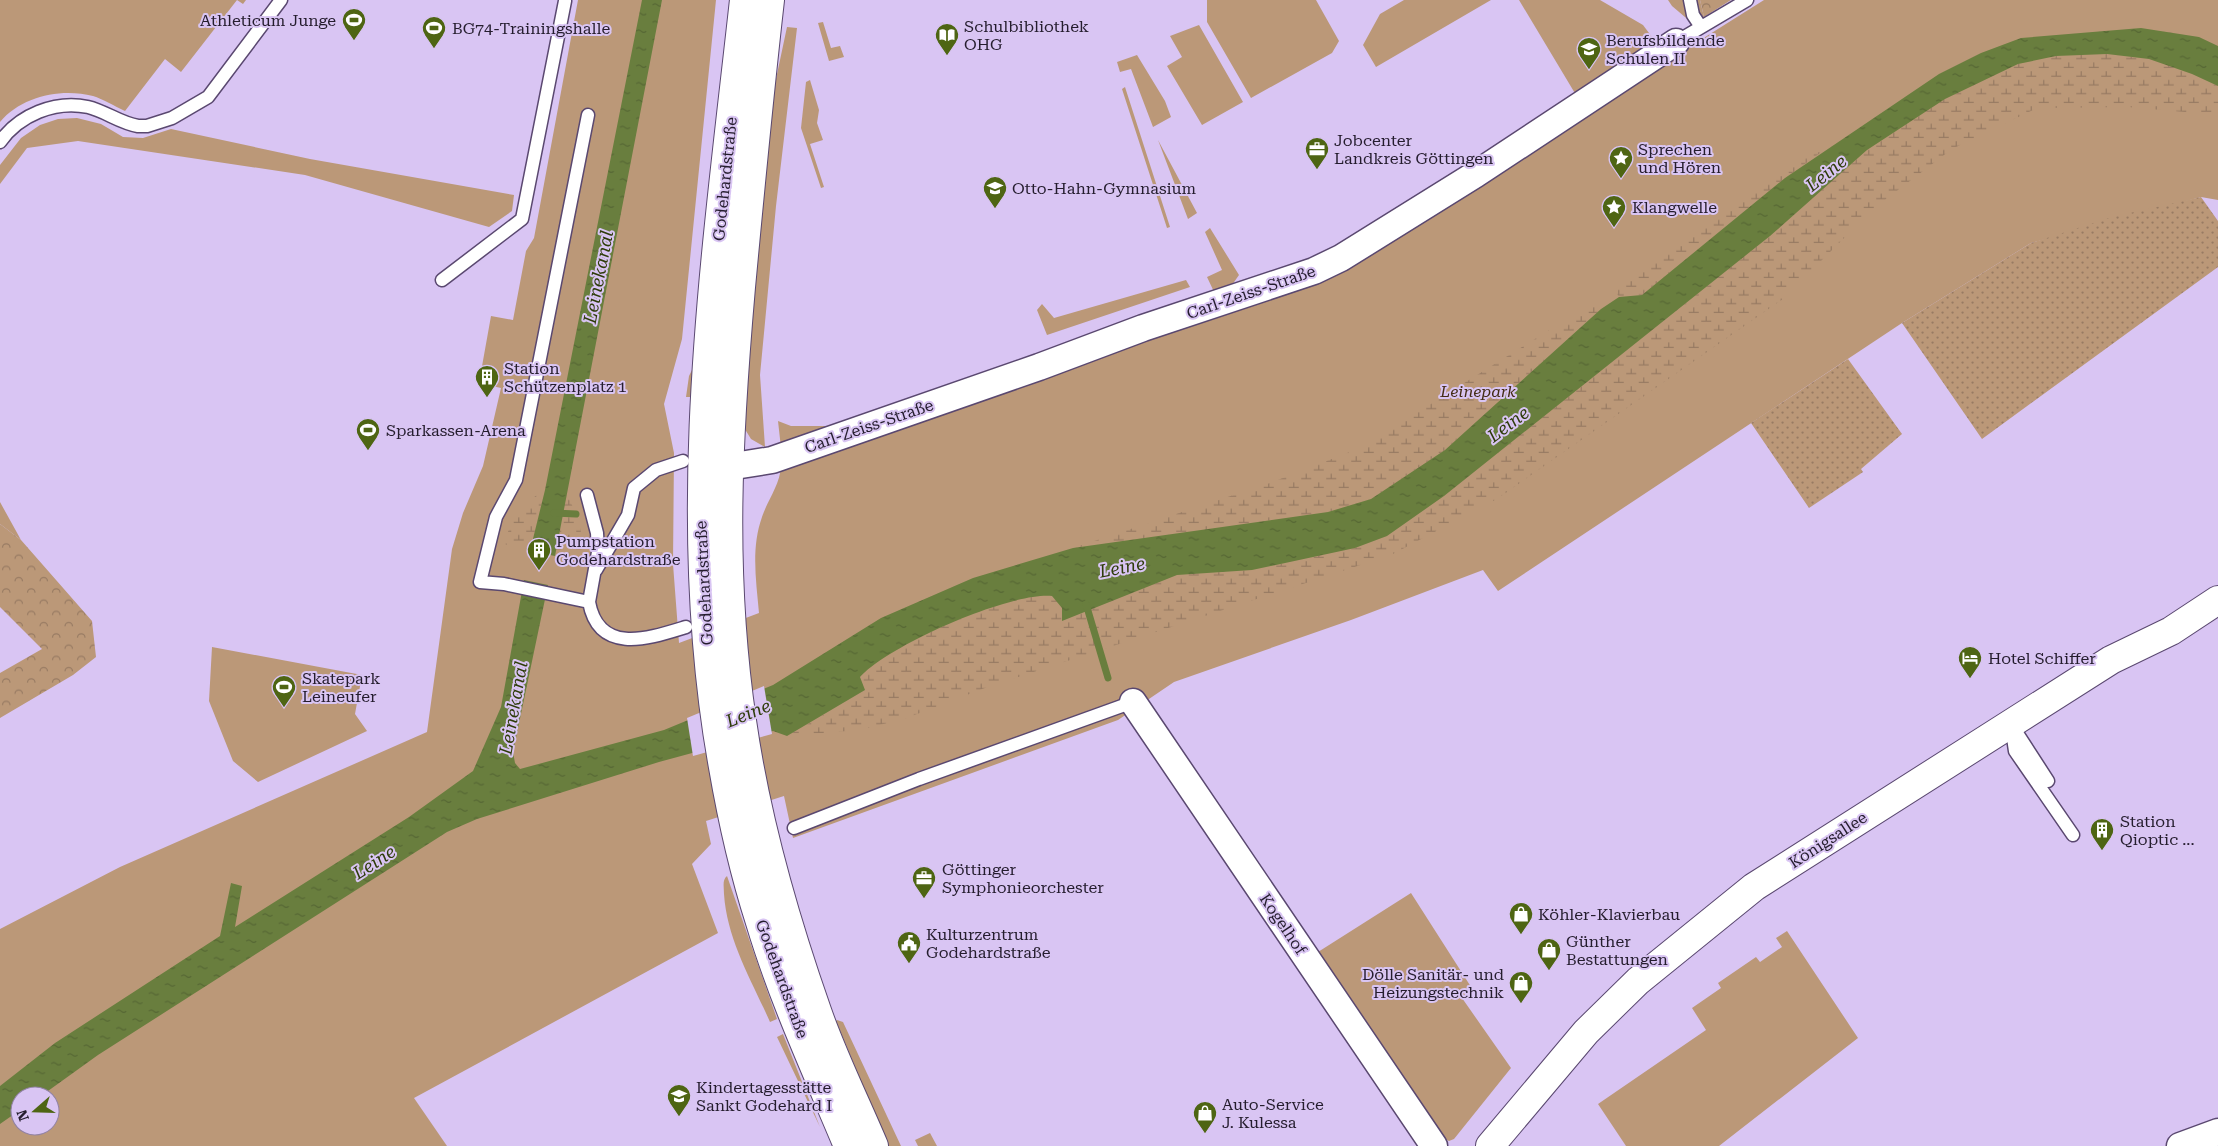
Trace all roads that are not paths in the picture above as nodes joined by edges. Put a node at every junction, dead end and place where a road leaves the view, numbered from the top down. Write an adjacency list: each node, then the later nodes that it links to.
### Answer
1 (282, 0): 10 (lane)
2 (564, 0): 11 (lane)
3 (744, 0): 12 (street, Godehardstraße)
4 (770, 0): 12 (street, Godehardstraße)
5 (1690, 0): 7 (lane)
6 (1747, 0): 7 (lane, Carl-Zeiss-Straße)
7 (1701, 27): 8 (lane, Carl-Zeiss-Straße)
8 (1676, 42): 12 (street, Carl-Zeiss-Straße)
9 (588, 115): 16 (lane)
10 (0, 142)
11 (442, 280)
12 (704, 466): 14 (lane); 17 (street, Godehardstraße); 22 (street, Godehardstraße)
13 (587, 495): 14 (lane)
14 (596, 570): 16 (lane)
15 (2218, 600): 19 (street, Königsallee)
16 (589, 602): 17 (lane)
17 (695, 626): 22 (street, Godehardstraße)
18 (1133, 702): 21 (lane); 27 (street, Kogelhof)
19 (2010, 723): 20 (lane); 23 (lane); 28 (street, Königsallee)
20 (2048, 781)
21 (794, 828)
22 (750, 830): 25 (street, Godehardstraße); 26 (street, Godehardstraße)
23 (2073, 835)
24 (2218, 1132): 29 (street)
25 (848, 1146)
26 (874, 1146)
27 (1434, 1146)
28 (1490, 1146)
29 (2180, 1146)

